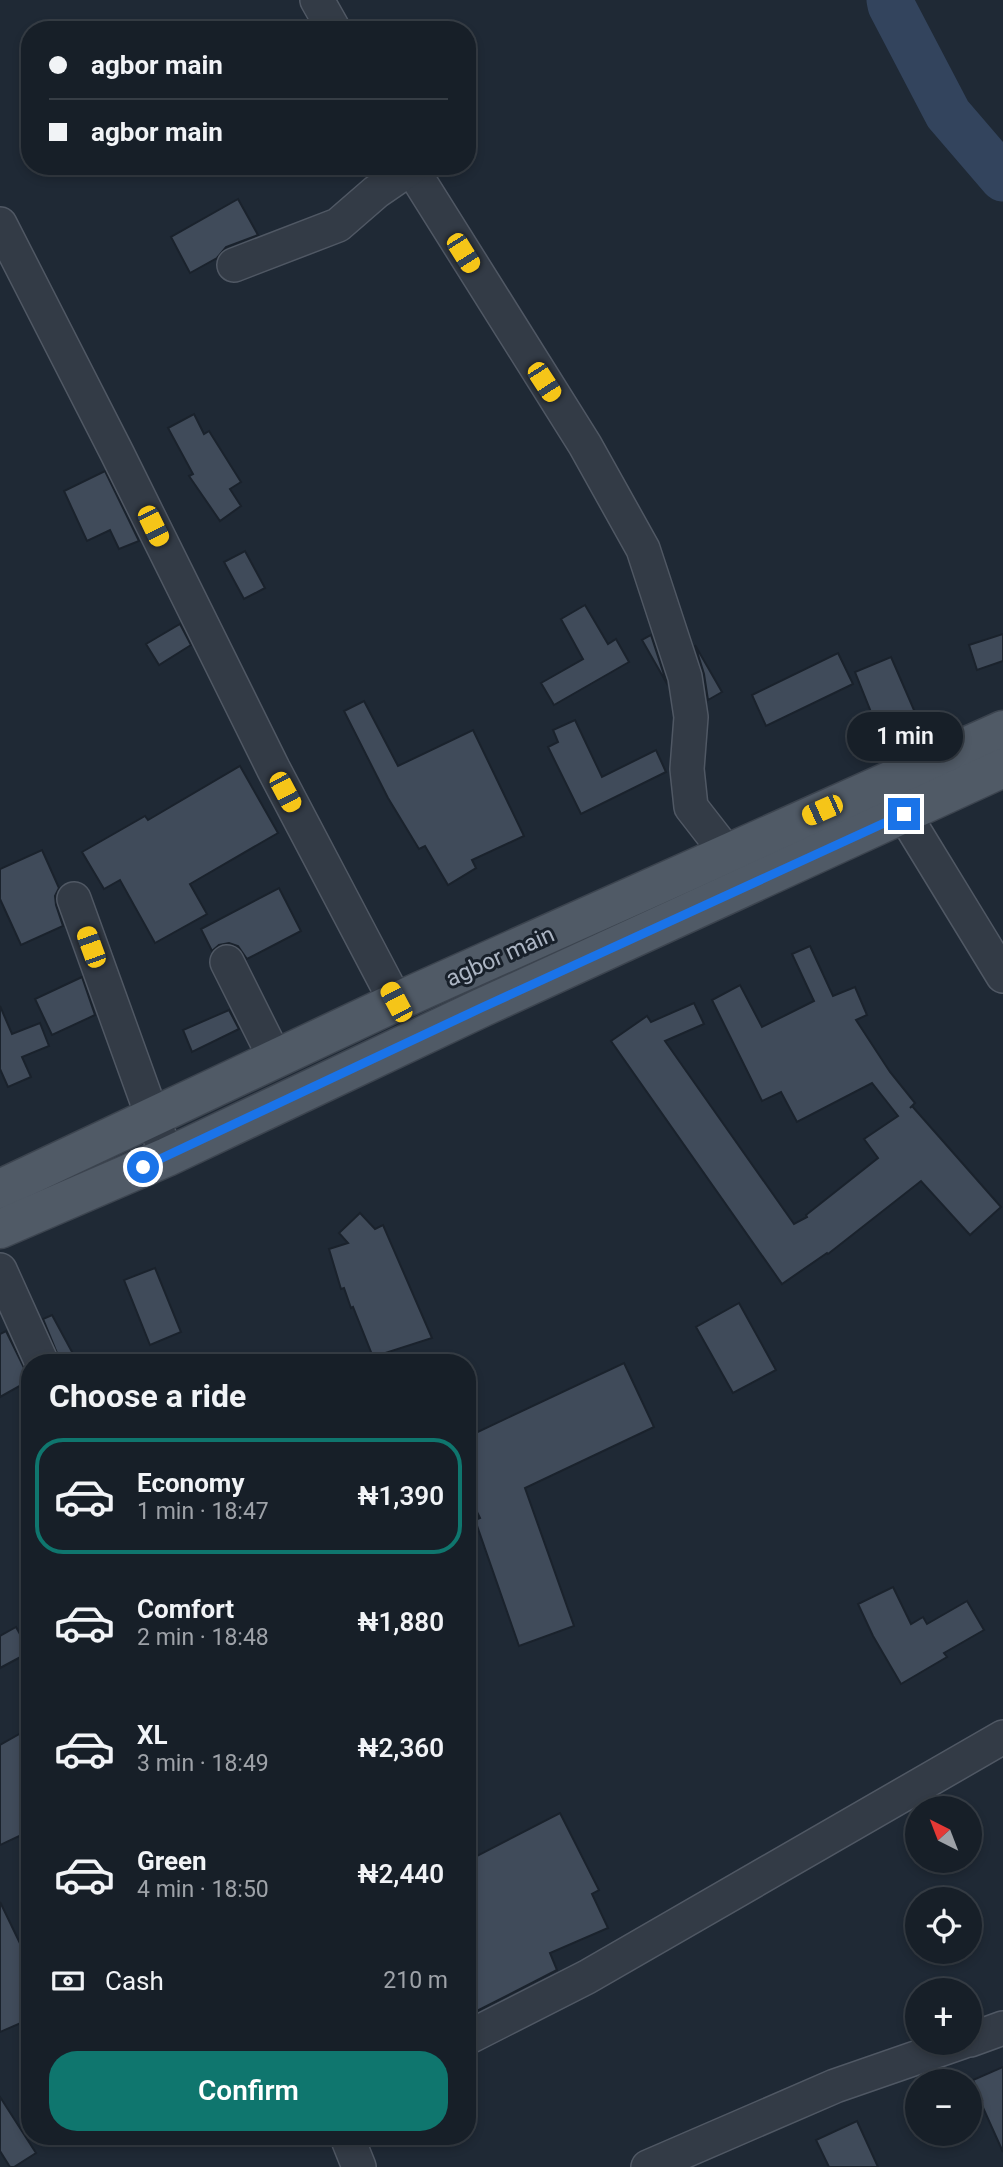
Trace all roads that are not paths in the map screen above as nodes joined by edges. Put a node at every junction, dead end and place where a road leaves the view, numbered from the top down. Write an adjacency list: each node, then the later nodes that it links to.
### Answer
1 (317, 0): 2 (street)
2 (329, 21)
3 (399, 175): 6 (street)
4 (415, 175): 10 (street)
5 (0, 224): 14 (street)
6 (234, 265)
7 (1003, 730): 10 (main road, agbor main)
8 (1003, 768): 9 (main road, agbor main)
9 (904, 814): 13 (street); 17 (main road, agbor main)
10 (726, 852): 14 (main road, agbor main)
11 (74, 899): 16 (street)
12 (227, 962): 15 (street)
13 (1003, 975)
14 (396, 1002): 15 (main road, agbor main)
15 (276, 1060): 16 (main road, agbor main)
16 (153, 1119): 17 (street); 18 (main road, agbor main)
17 (167, 1157): 19 (main road, agbor main)
18 (0, 1189)
19 (0, 1229)
20 (0, 1270): 21 (street)
21 (38, 1354)
22 (1003, 1737): 24 (street)
23 (1003, 2028): 25 (street)
24 (476, 2033)
25 (982, 2035)
26 (924, 2055): 29 (street)
27 (350, 2145): 28 (street)
28 (359, 2167)
29 (648, 2167)

